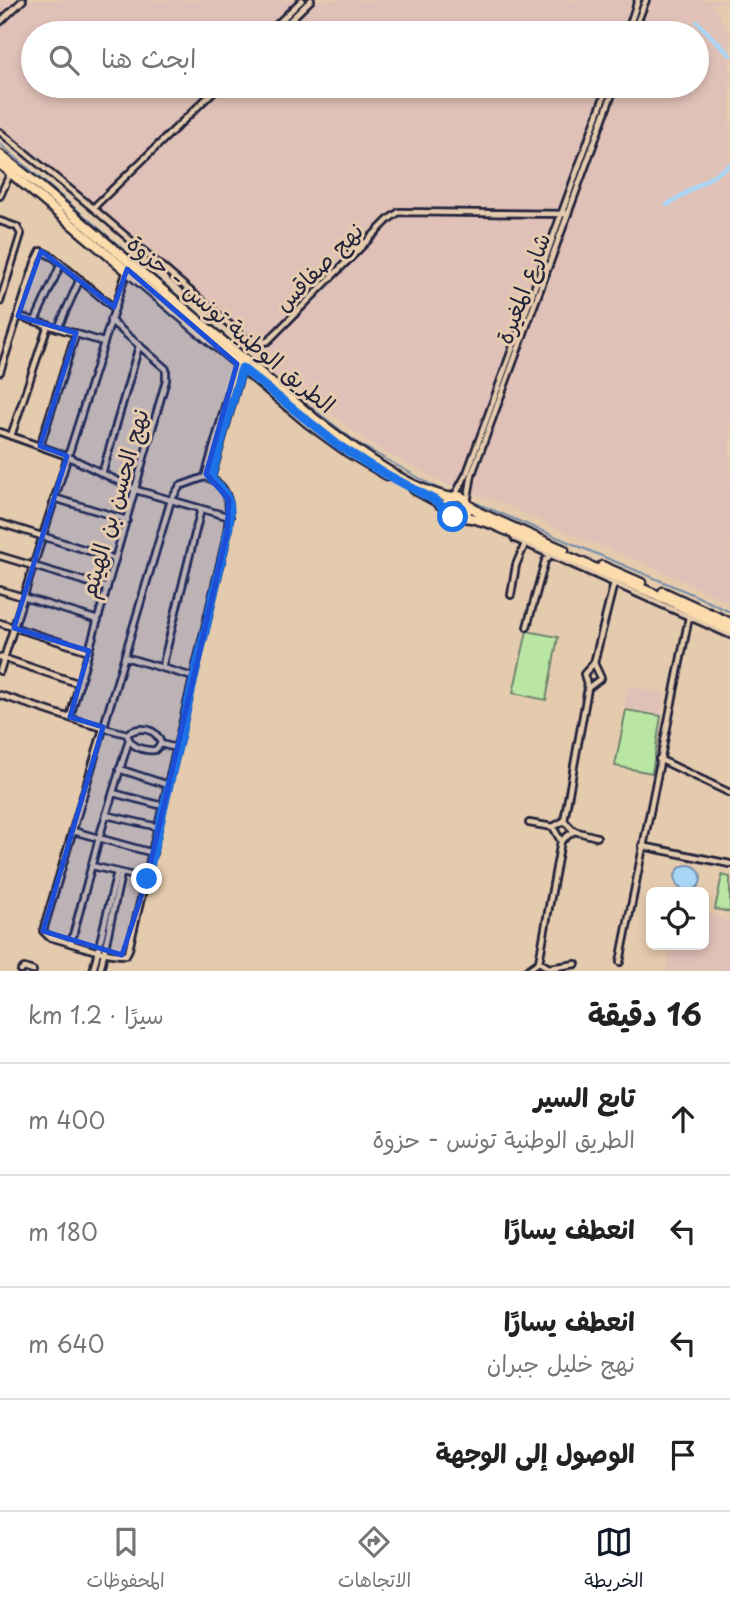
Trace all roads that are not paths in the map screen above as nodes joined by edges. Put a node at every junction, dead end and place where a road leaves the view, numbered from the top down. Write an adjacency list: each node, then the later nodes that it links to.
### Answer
1 (23, 0): 10 (street)
2 (302, 0): 6 (street)
3 (311, 0): 7 (street)
4 (638, 0): 8 (street)
5 (646, 0): 9 (street)
6 (280, 21)
7 (289, 21)
8 (631, 21)
9 (638, 21)
10 (0, 22)
11 (208, 98): 19 (street)
12 (604, 98): 20 (street, شارع المغيرة)
13 (611, 98): 21 (street, شارع المغيرة)
14 (0, 132): 19 (street, نهج صفاقس)
15 (0, 155): 17 (main road, الطريق الوطنية تونس - حزوة)
16 (0, 164): 17 (main road, الطريق الوطنية تونس - حزوة)
17 (13, 169): 18 (street); 24 (main road, الطريق الوطنية تونس - حزوة); 46 (main road, الطريق الوطنية تونس - حزوة)
18 (0, 196)
19 (93, 208): 20 (street, نهج صفاقس)
20 (561, 214): 21 (street, نهج صفاقس); 46 (street, شارع المغيرة)
21 (568, 214): 48 (street, شارع المغيرة)
22 (0, 220): 26 (street)
23 (61, 264): 25 (street); 28 (street); 30 (street)
24 (127, 270): 27 (street); 36 (main road, الطريق الوطنية تونس - حزوة)
25 (80, 279): 27 (street); 32 (street)
26 (0, 302)
27 (114, 308): 29 (street)
28 (18, 316): 30 (street); 37 (street)
29 (110, 320): 34 (street); 35 (street, نهج الحسن بن الهيثم)
30 (36, 321): 31 (street)
31 (48, 325): 32 (street); 39 (street)
32 (58, 328): 33 (street)
33 (76, 333): 34 (street); 40 (street)
34 (103, 342): 41 (street)
35 (139, 346): 42 (street); 44 (street, نهج الحسن بن الهيثم)
36 (240, 365): 43 (street); 50 (main road, الطريق الوطنية تونس - حزوة)
37 (0, 372)
38 (0, 432): 39 (street)
39 (11, 436): 40 (street)
40 (40, 446): 41 (street)
41 (67, 456): 42 (street); 45 (street)
42 (102, 474): 44 (street)
43 (208, 477): 47 (street); 51 (street)
44 (136, 490): 47 (street); 53 (street, نهج الحسن بن الهيثم)
45 (54, 498): 53 (street); 56 (street)
46 (453, 498): 48 (main road); 50 (main road)
47 (171, 500): 49 (street); 75 (street)
48 (467, 504): 52 (main road); 69 (main road)
49 (201, 509): 51 (street); 78 (street)
50 (447, 510): 52 (main road)
51 (230, 517): 80 (street)
52 (461, 517): 55 (main road)
53 (127, 520): 60 (street, نهج الحسن بن الهيثم)
54 (0, 523): 56 (street)
55 (512, 533): 57 (street); 67 (main road)
56 (42, 537): 60 (street); 61 (street)
57 (525, 544): 58 (street); 65 (street)
58 (550, 555): 62 (street); 71 (street)
59 (0, 556): 61 (street)
60 (115, 559): 63 (street, نهج الحسن بن الهيثم)
61 (33, 566): 63 (street); 66 (street)
62 (614, 583): 67 (street); 77 (street)
63 (107, 588): 68 (street, نهج الحسن بن الهيثم)
64 (0, 590): 66 (street)
65 (511, 595)
66 (23, 597): 68 (street); 72 (street)
67 (689, 613): 73 (main road); 90 (street)
68 (98, 620): 74 (street, نهج الحسن بن الهيثم)
69 (730, 623)
70 (0, 624): 72 (street)
71 (527, 626)
72 (14, 628): 74 (street); 76 (street)
73 (730, 633)
74 (89, 651): 81 (street, نهج الحسن بن الهيثم)
75 (125, 657): 78 (street); 85 (street)
76 (2, 658): 79 (street); 81 (street)
77 (594, 663): 82 (street); 82 (street)
78 (162, 668): 80 (street)
79 (0, 671)
80 (193, 677): 89 (street)
81 (80, 684): 84 (street, نهج الحسن بن الهيثم)
82 (588, 688): 97 (street)
83 (0, 695): 84 (street)
84 (70, 717): 85 (street)
85 (103, 727): 86 (street); 101 (street)
86 (127, 734): 87 (street); 88 (street)
87 (129, 740): 88 (street); 91 (street)
88 (161, 744): 89 (street)
89 (176, 748): 92 (street)
90 (659, 759): 94 (street); 106 (street)
91 (119, 769): 92 (street); 93 (street)
92 (168, 785): 95 (street)
93 (113, 793): 95 (street); 96 (street)
94 (730, 793)
95 (163, 806): 99 (street)
96 (106, 815): 99 (street); 104 (street)
97 (564, 821): 100 (street); 102 (street)
98 (528, 823): 100 (street)
99 (158, 827): 107 (street)
100 (553, 827): 105 (street)
101 (73, 831): 104 (street); 112 (street)
102 (574, 831): 103 (street); 105 (street)
103 (597, 837)
104 (99, 838): 107 (street); 109 (street)
105 (561, 841): 114 (street)
106 (642, 846): 108 (street); 115 (street)
107 (153, 853): 111 (street)
108 (730, 864)
109 (92, 866): 110 (street); 112 (street)
110 (119, 873): 111 (street); 113 (street)
111 (147, 879): 113 (street)
112 (71, 943): 113 (street)
113 (101, 951): 120 (street); 121 (street)
114 (539, 961): 117 (street); 122 (street)
115 (620, 962)
116 (576, 964): 117 (street)
117 (548, 970)
118 (21, 971): 119 (street)
119 (33, 971)
120 (93, 971)
121 (100, 971)
122 (526, 971)

